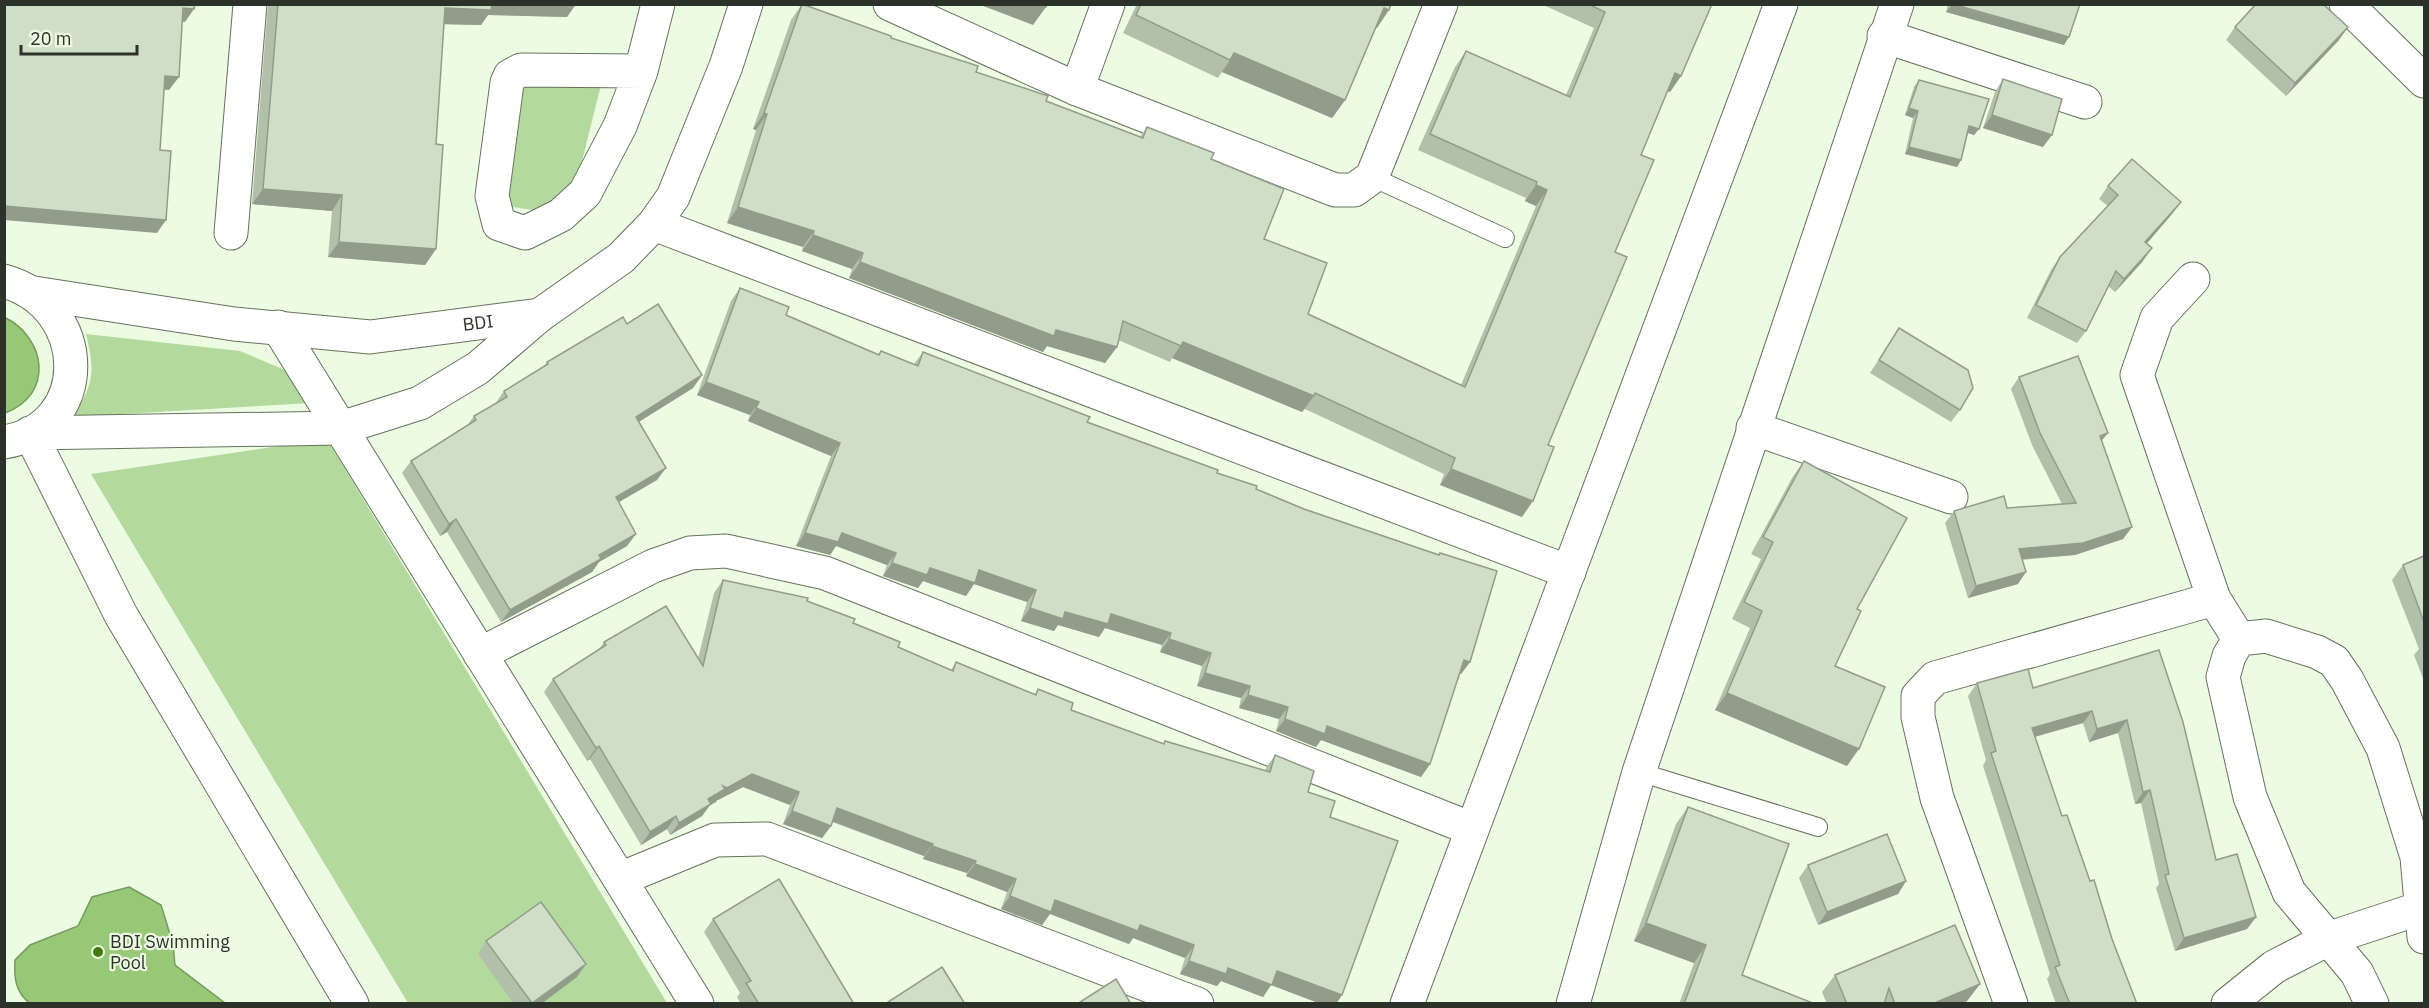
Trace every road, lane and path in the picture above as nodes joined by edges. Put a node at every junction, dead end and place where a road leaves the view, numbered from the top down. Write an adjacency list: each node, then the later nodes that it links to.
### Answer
1 (250, 4): 17 (street)
2 (658, 4): 11 (street)
3 (746, 4): 16 (street, BDI)
4 (890, 4): 13 (street)
5 (1108, 4): 13 (street)
6 (1441, 4): 15 (street)
7 (1781, 4): 27 (street)
8 (1897, 4): 10 (street)
9 (2346, 4): 12 (street)
10 (1884, 36): 14 (street); 24 (street)
11 (641, 71): 11 (street)
12 (2424, 81)
13 (1077, 89): 15 (street)
14 (2085, 102)
15 (1372, 177): 18 (lane)
16 (654, 224): 21 (street, BDI); 27 (street)
17 (231, 233)
18 (1505, 238)
19 (2193, 279): 28 (street)
20 (19, 287): 22 (street, BDI); 25 (street)
21 (540, 315): 22 (street, BDI); 23 (street)
22 (278, 327): 23 (street)
23 (341, 428): 25 (street); 30 (street)
24 (1754, 428): 26 (street); 31 (street)
25 (17, 437): 37 (street)
26 (1951, 497)
27 (1569, 572): 33 (street)
28 (2214, 599): 29 (street); 42 (street)
29 (2239, 639): 35 (street); 36 (street)
30 (480, 654): 33 (street); 34 (street)
31 (1639, 772): 32 (lane); 41 (street)
32 (1818, 827)
33 (1472, 829): 40 (street)
34 (620, 879): 38 (street); 39 (street)
35 (2423, 917): 36 (street)
36 (2330, 938): 43 (street); 44 (street)
37 (352, 1004)
38 (697, 1004)
39 (1197, 1004)
40 (1407, 1004)
41 (1573, 1004)
42 (2011, 1004)
43 (2228, 1004)
44 (2372, 1004)

